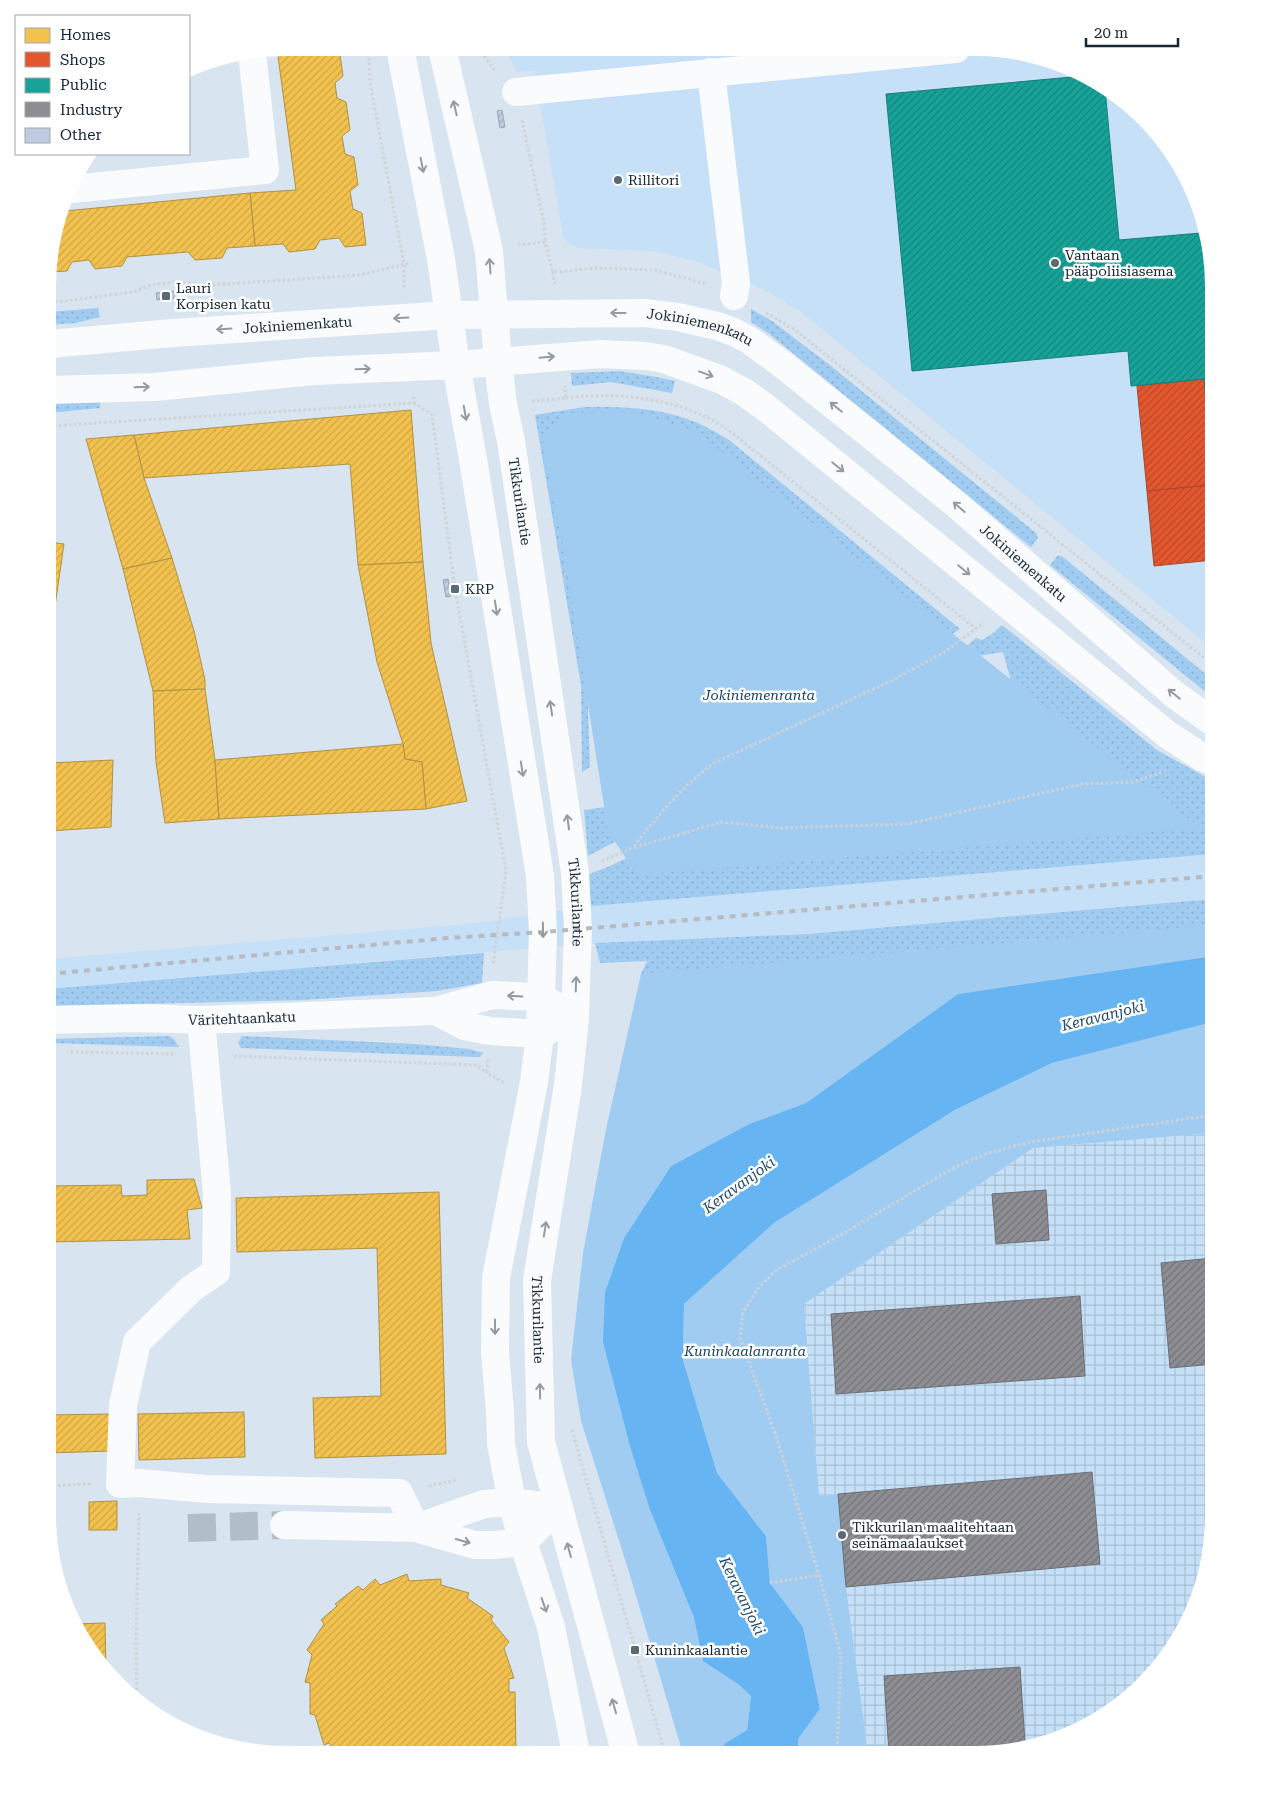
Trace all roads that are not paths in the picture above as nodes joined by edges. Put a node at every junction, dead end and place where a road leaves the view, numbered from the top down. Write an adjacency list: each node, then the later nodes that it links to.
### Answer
1 (402, 56): 9 (main road, one-way to 9)
2 (444, 56): 10 (main road, Tikkurilantie, one-way to 2)
3 (881, 56): 5 (main road)
4 (253, 59): 7 (main road)
5 (721, 71): 6 (main road); 8 (main road)
6 (516, 92)
7 (78, 188)
8 (734, 296)
9 (450, 315): 10 (main road, Jokiniemenkatu); 11 (main road, Jokiniemenkatu, one-way to 11); 13 (main road)
10 (493, 315): 12 (main road, Tikkurilantie); 15 (main road, Jokiniemenkatu, one-way to 10)
11 (56, 343)
12 (498, 362): 13 (main road); 16 (main road, one-way to 16); 19 (main road, Tikkurilantie, one-way to 12)
13 (456, 365): 14 (main road, one-way to 13); 17 (main road, one-way to 17)
14 (56, 390)
15 (1205, 716)
16 (1205, 757)
17 (541, 997): 18 (main road, Väritehtaankatu, one-way to 18); 19 (main road, Väritehtaankatu); 22 (main road)
18 (436, 1011): 21 (main road, Väritehtaankatu); 22 (main road)
19 (575, 1018): 22 (main road); 24 (main road, Tikkurilantie, one-way to 19)
20 (56, 1020): 21 (main road, Väritehtaankatu)
21 (202, 1020): 26 (main road)
22 (540, 1034): 23 (main road, one-way to 23)
23 (512, 1502): 24 (main road); 26 (main road); 27 (main road)
24 (558, 1508): 27 (main road); 29 (main road, Tikkurilantie, one-way to 24)
25 (284, 1525): 26 (main road)
26 (416, 1528): 27 (main road, one-way to 27)
27 (523, 1542): 28 (main road, one-way to 28)
28 (575, 1746)
29 (624, 1746)

